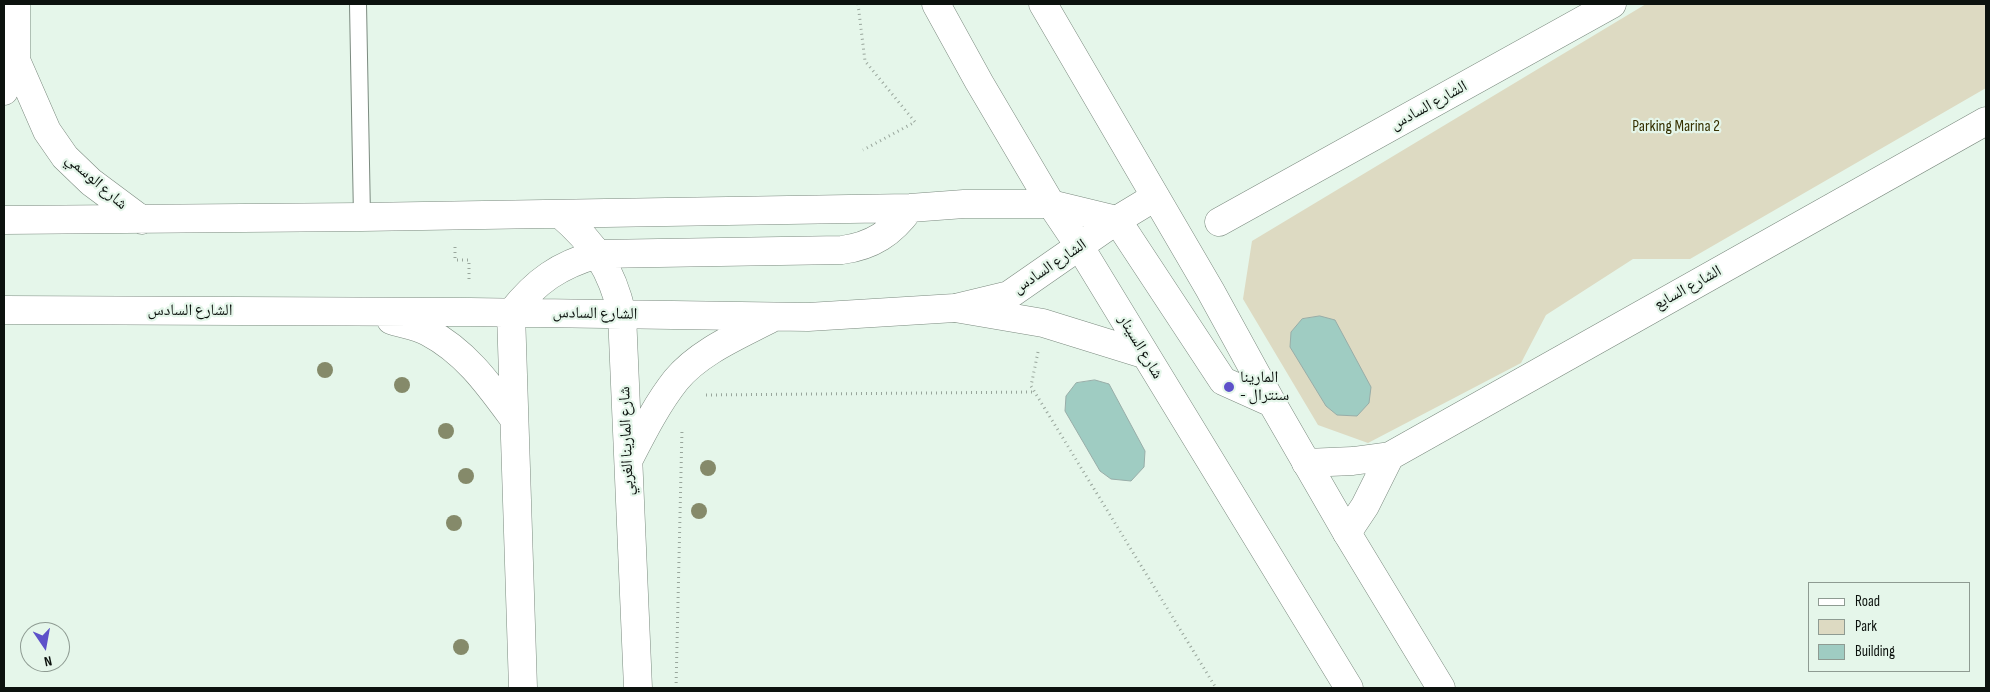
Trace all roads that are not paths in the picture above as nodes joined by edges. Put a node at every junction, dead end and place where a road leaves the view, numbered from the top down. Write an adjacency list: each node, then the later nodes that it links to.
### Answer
1 (16, 4): 6 (street, شارع الوسمي)
2 (358, 4): 13 (lane)
3 (936, 4): 10 (street, شارع السينار)
4 (1043, 4): 9 (street)
5 (1612, 4): 17 (street, الشارع السادس)
6 (16, 60): 7 (street, شارع الوسمي); 15 (street, شارع الوسمي)
7 (4, 91)
8 (1986, 121): 29 (street, الشارع السابع)
9 (1155, 196): 16 (street, الشارع السادس); 27 (street)
10 (1051, 204): 11 (street); 16 (street); 18 (street, شارع السينار)
11 (910, 208): 12 (street); 19 (street)
12 (560, 214): 13 (street); 19 (street, شارع المارينا الغربي)
13 (362, 217): 15 (street)
14 (4, 220): 15 (street)
15 (142, 220)
16 (1117, 220): 18 (street, الشارع السادس); 27 (street)
17 (1219, 222)
18 (1080, 247): 20 (street, الشارع السادس); 26 (street, شارع السينار)
19 (598, 254): 23 (street); 24 (street, شارع المارينا الغربي)
20 (955, 308): 25 (street, الشارع السادس); 26 (street)
21 (4, 310): 22 (street, الشارع السادس)
22 (368, 312): 23 (street, الشارع السادس); 28 (street)
23 (511, 313): 24 (street, الشارع السادس); 28 (street)
24 (622, 314): 25 (street, الشارع السادس); 30 (street, شارع المارينا الغربي)
25 (776, 316): 30 (street)
26 (1143, 354): 33 (street, شارع السينار)
27 (1272, 403): 31 (street)
28 (514, 419): 34 (street)
29 (1390, 456): 31 (street, الشارع السابع); 32 (street)
30 (628, 460): 35 (street, شارع المارينا الغربي)
31 (1306, 463): 32 (street)
32 (1347, 533): 36 (street)
33 (1350, 684)
34 (523, 688)
35 (638, 688)
36 (1441, 688)

